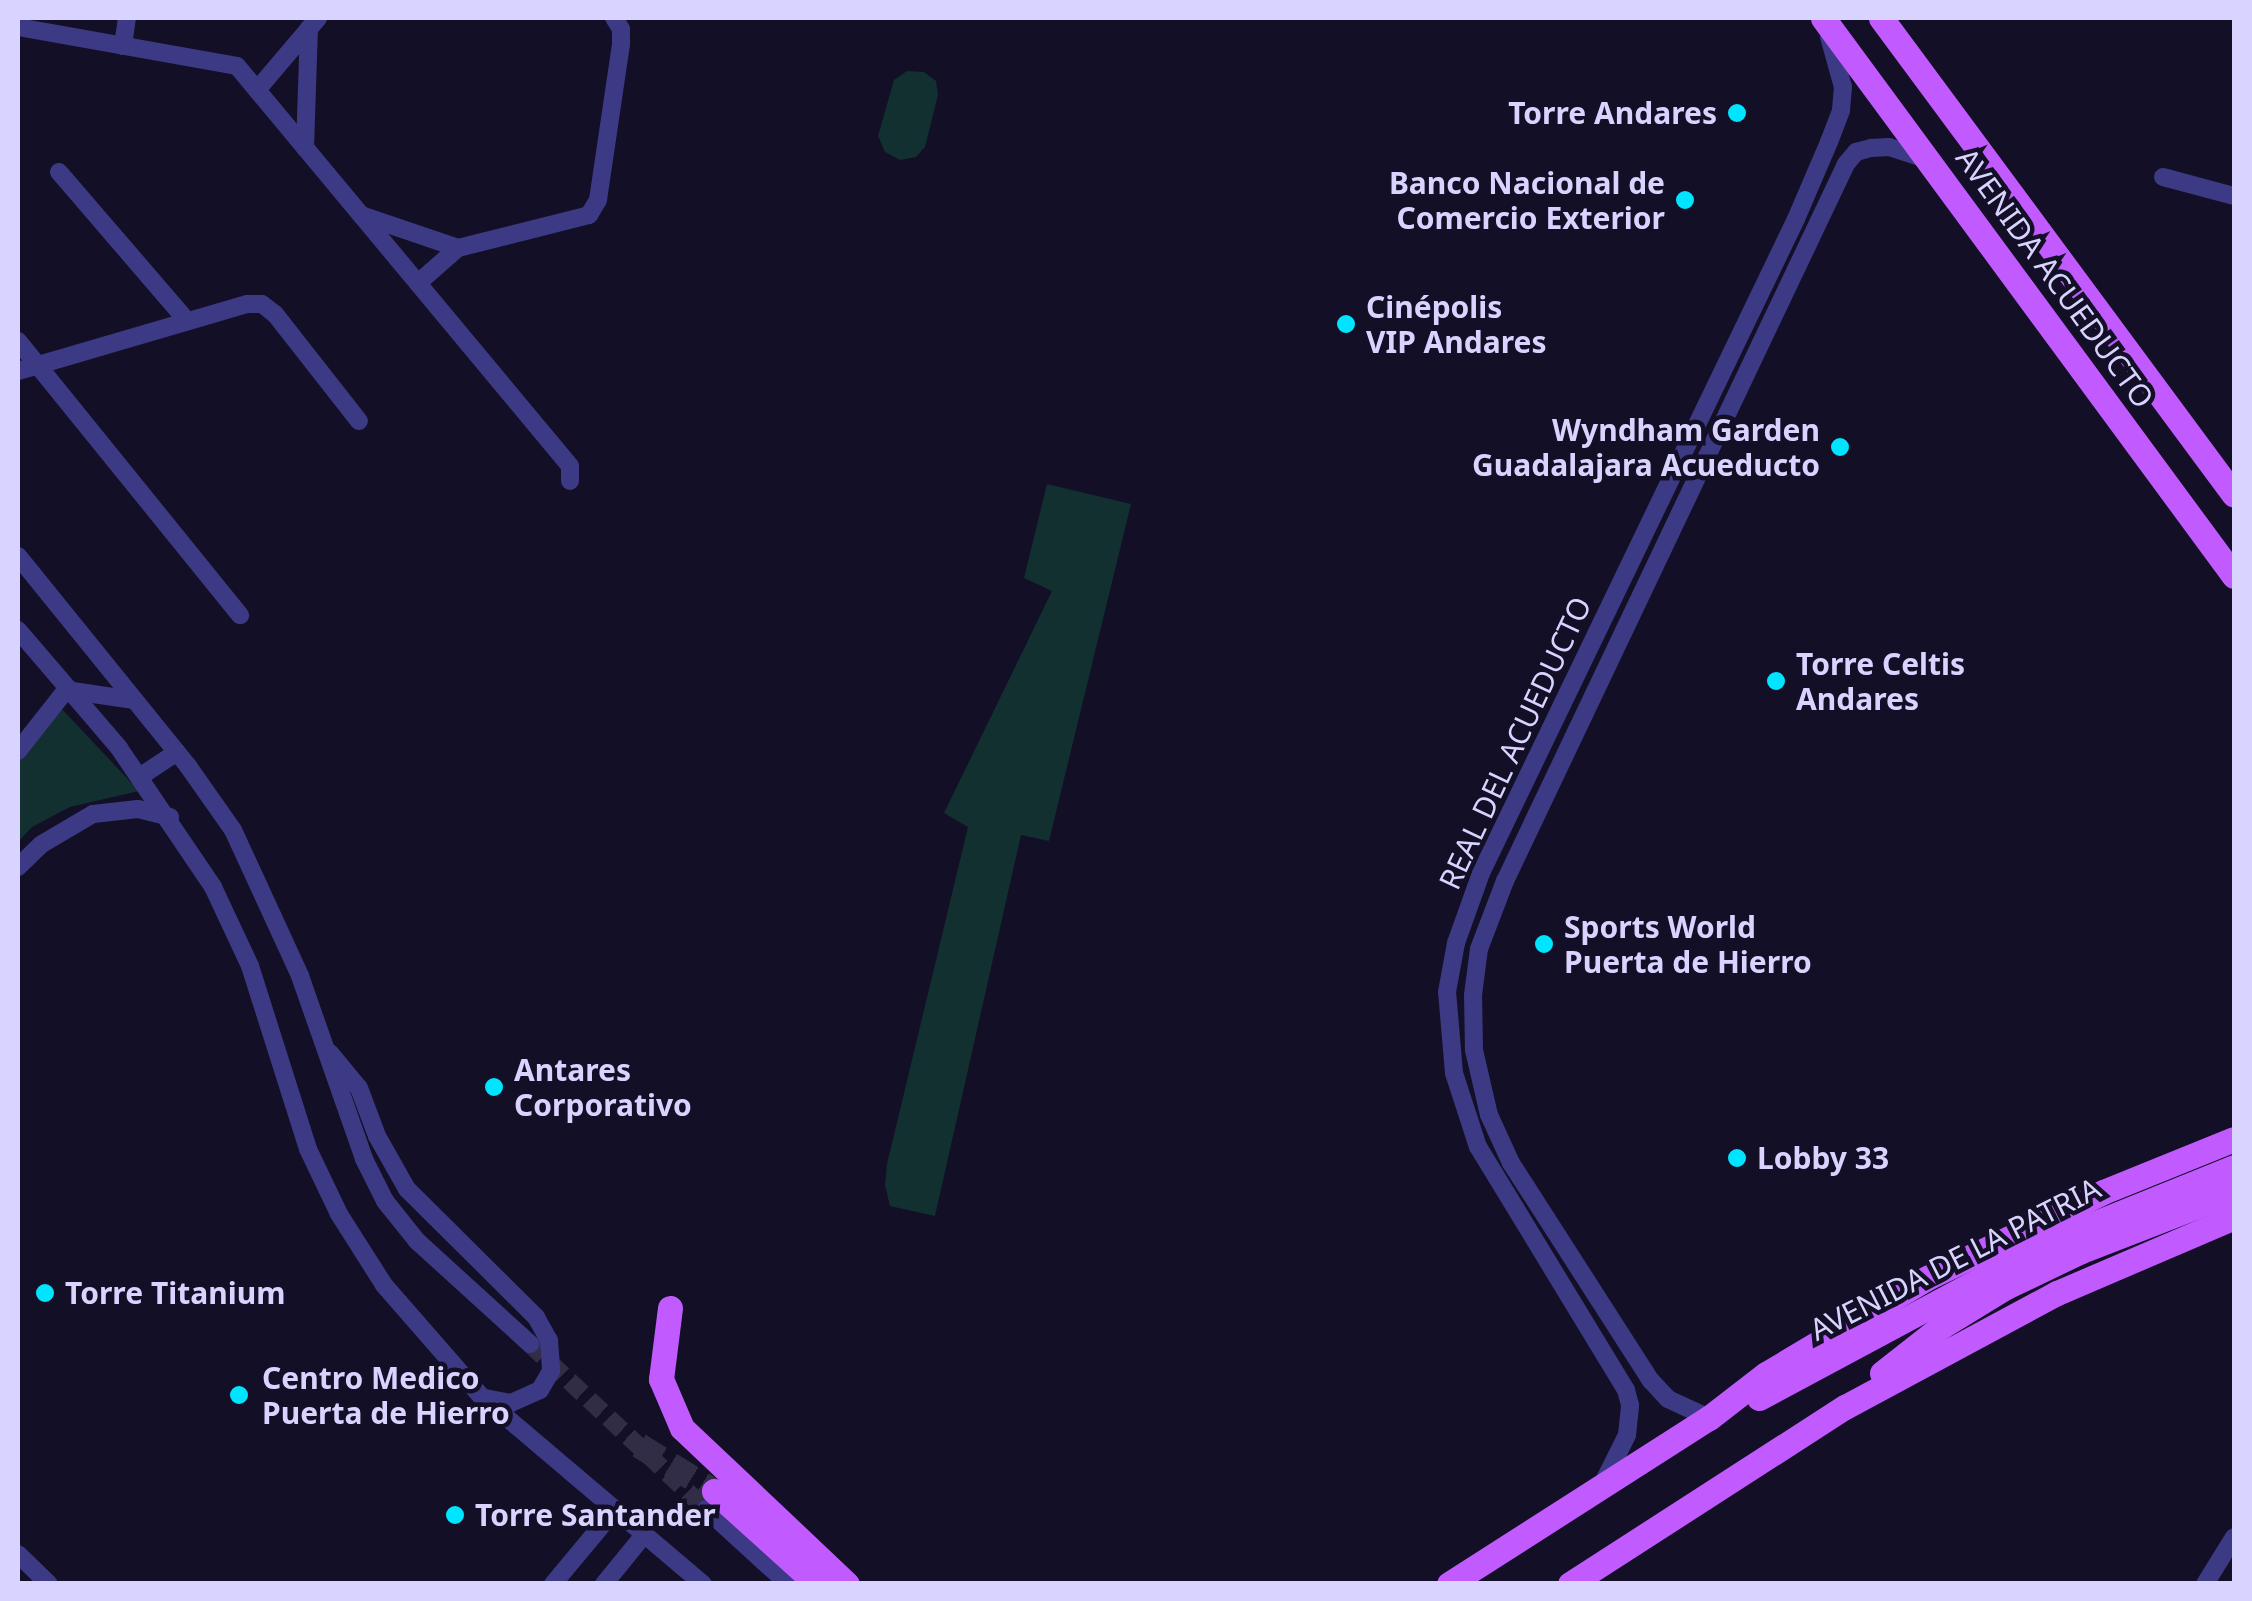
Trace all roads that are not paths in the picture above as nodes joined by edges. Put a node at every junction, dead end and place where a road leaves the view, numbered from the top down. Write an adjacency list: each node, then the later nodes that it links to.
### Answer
1 (127, 18): 7 (street)
2 (614, 18): 15 (street)
3 (1823, 18): 10 (main road, AVENIDA ACUEDUCTO); 46 (street, REAL DEL ACUEDUCTO)
4 (1881, 18): 23 (main road, AVENIDA ACUEDUCTO)
5 (313, 23): 8 (street); 9 (street)
6 (18, 27): 7 (street)
7 (123, 46): 8 (street)
8 (256, 90): 9 (street)
9 (305, 148): 14 (street)
10 (1928, 161): 26 (main road, AVENIDA ACUEDUCTO); 45 (street, REAL DEL ACUEDUCTO)
11 (59, 172): 17 (street)
12 (2163, 177): 13 (street)
13 (2234, 196)
14 (361, 215): 15 (street); 16 (street)
15 (458, 248): 16 (street)
16 (418, 283): 22 (street)
17 (187, 322): 19 (street); 21 (street)
18 (18, 341): 19 (street)
19 (39, 365): 20 (street); 27 (street)
20 (18, 371)
21 (359, 421)
22 (570, 482)
23 (2232, 491): 24 (main road, AVENIDA ACUEDUCTO)
24 (2234, 511)
25 (18, 556): 30 (street)
26 (2234, 576)
27 (240, 615)
28 (18, 630): 29 (street)
29 (66, 690): 30 (street); 31 (street); 33 (street)
30 (134, 700): 32 (street)
31 (18, 750)
32 (177, 752): 33 (street); 36 (street)
33 (141, 776): 34 (street)
34 (170, 817): 35 (street); 43 (street)
35 (18, 868)
36 (326, 1049): 42 (street); 43 (street)
37 (2234, 1139): 45 (main road, AVENIDA DE LA PATRIA)
38 (2234, 1167): 45 (main road, AVENIDA DE LA PATRIA)
39 (2234, 1192): 44 (main road, AVENIDA DE LA PATRIA)
40 (2234, 1216): 44 (main road, AVENIDA DE LA PATRIA)
41 (670, 1308): 58 (main road)
42 (530, 1344)
43 (480, 1395): 48 (street)
44 (1845, 1407): 60 (main road, AVENIDA DE LA PATRIA)
45 (1709, 1418): 46 (main road, AVENIDA DE LA PATRIA)
46 (1598, 1489): 59 (main road, AVENIDA DE LA PATRIA)
47 (710, 1500): 56 (street); 57 (main road)
48 (613, 1512): 49 (street); 53 (street)
49 (644, 1535): 54 (street); 55 (street)
50 (2234, 1538): 61 (street)
51 (18, 1554): 52 (street)
52 (48, 1584)
53 (554, 1584)
54 (604, 1584)
55 (702, 1584)
56 (788, 1584)
57 (817, 1584)
58 (847, 1584)
59 (1448, 1584)
60 (1570, 1584)
61 (2205, 1584)

